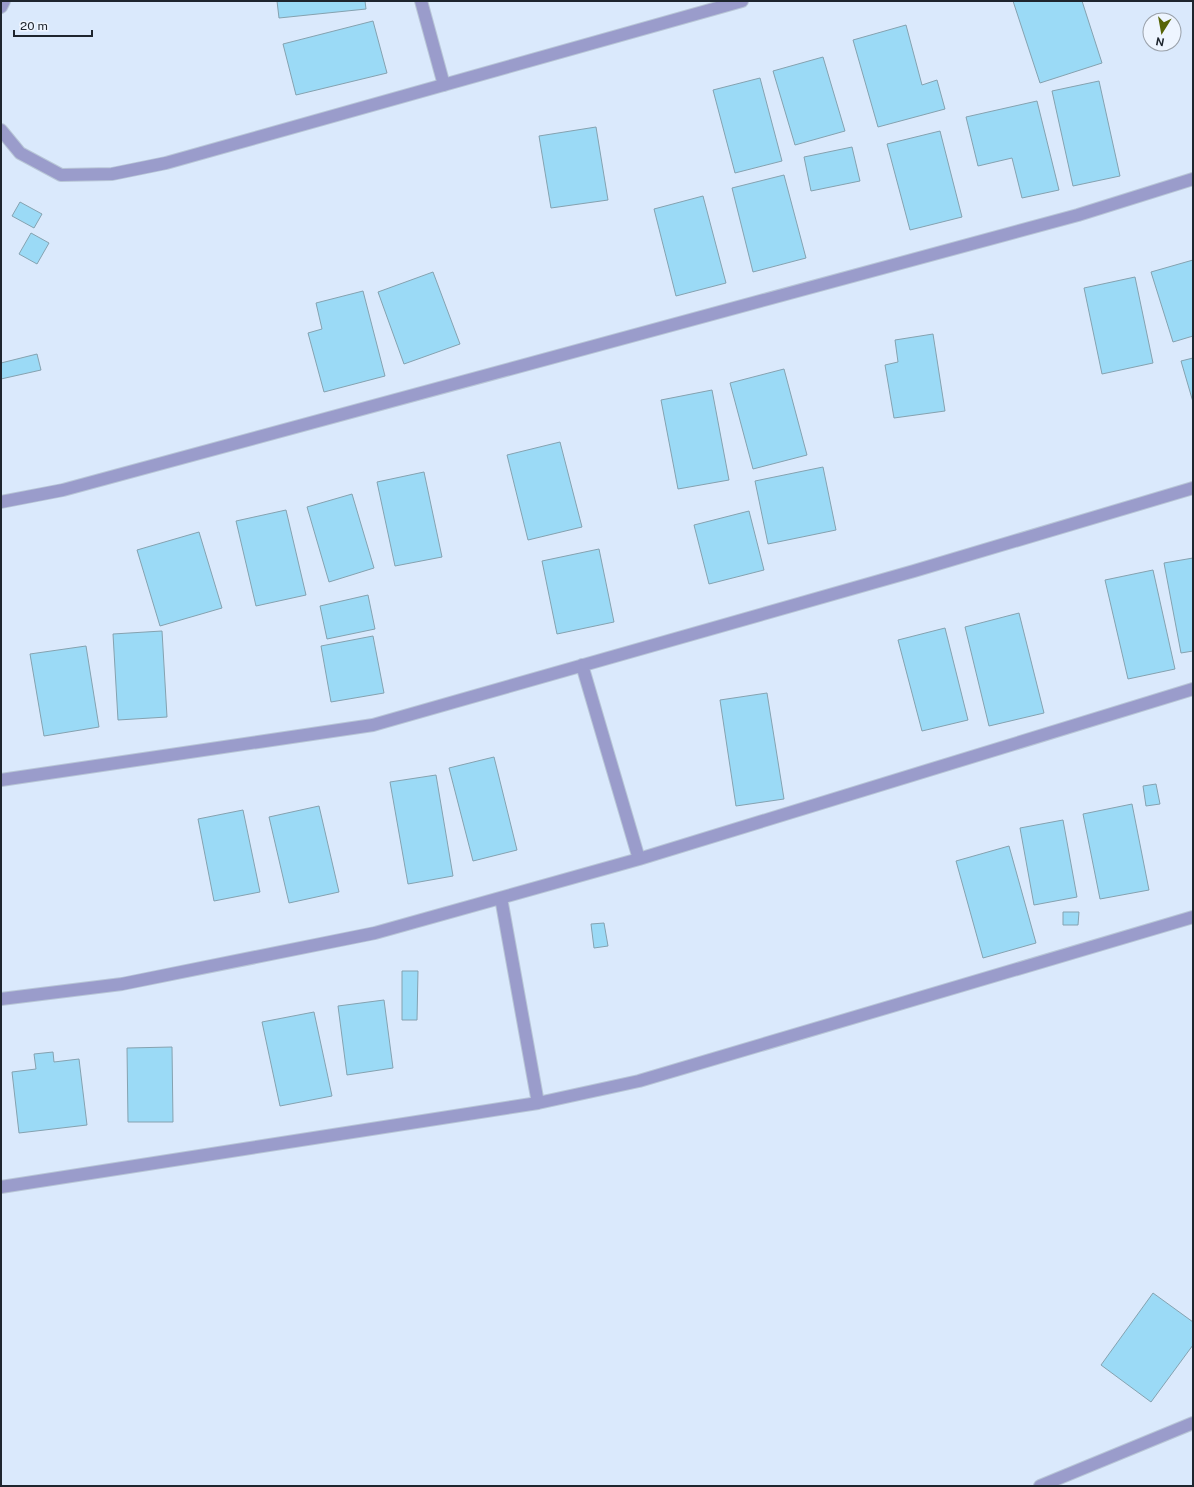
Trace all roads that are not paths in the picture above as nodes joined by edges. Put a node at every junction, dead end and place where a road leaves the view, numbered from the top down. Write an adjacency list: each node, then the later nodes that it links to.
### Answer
1 (4, 1): 4 (street)
2 (421, 1): 5 (street)
3 (742, 1): 5 (street)
4 (1, 7)
5 (444, 85): 6 (street)
6 (1, 130)
7 (1193, 179): 9 (street)
8 (1193, 488): 10 (street)
9 (1, 502)
10 (582, 665): 12 (street); 13 (street)
11 (1193, 689): 13 (street)
12 (1, 780)
13 (639, 859): 14 (street)
14 (501, 898): 16 (street); 17 (street)
15 (1193, 917): 17 (street)
16 (1, 999)
17 (538, 1103): 18 (street)
18 (1, 1187)
19 (1193, 1423): 20 (street)
20 (1040, 1486)

